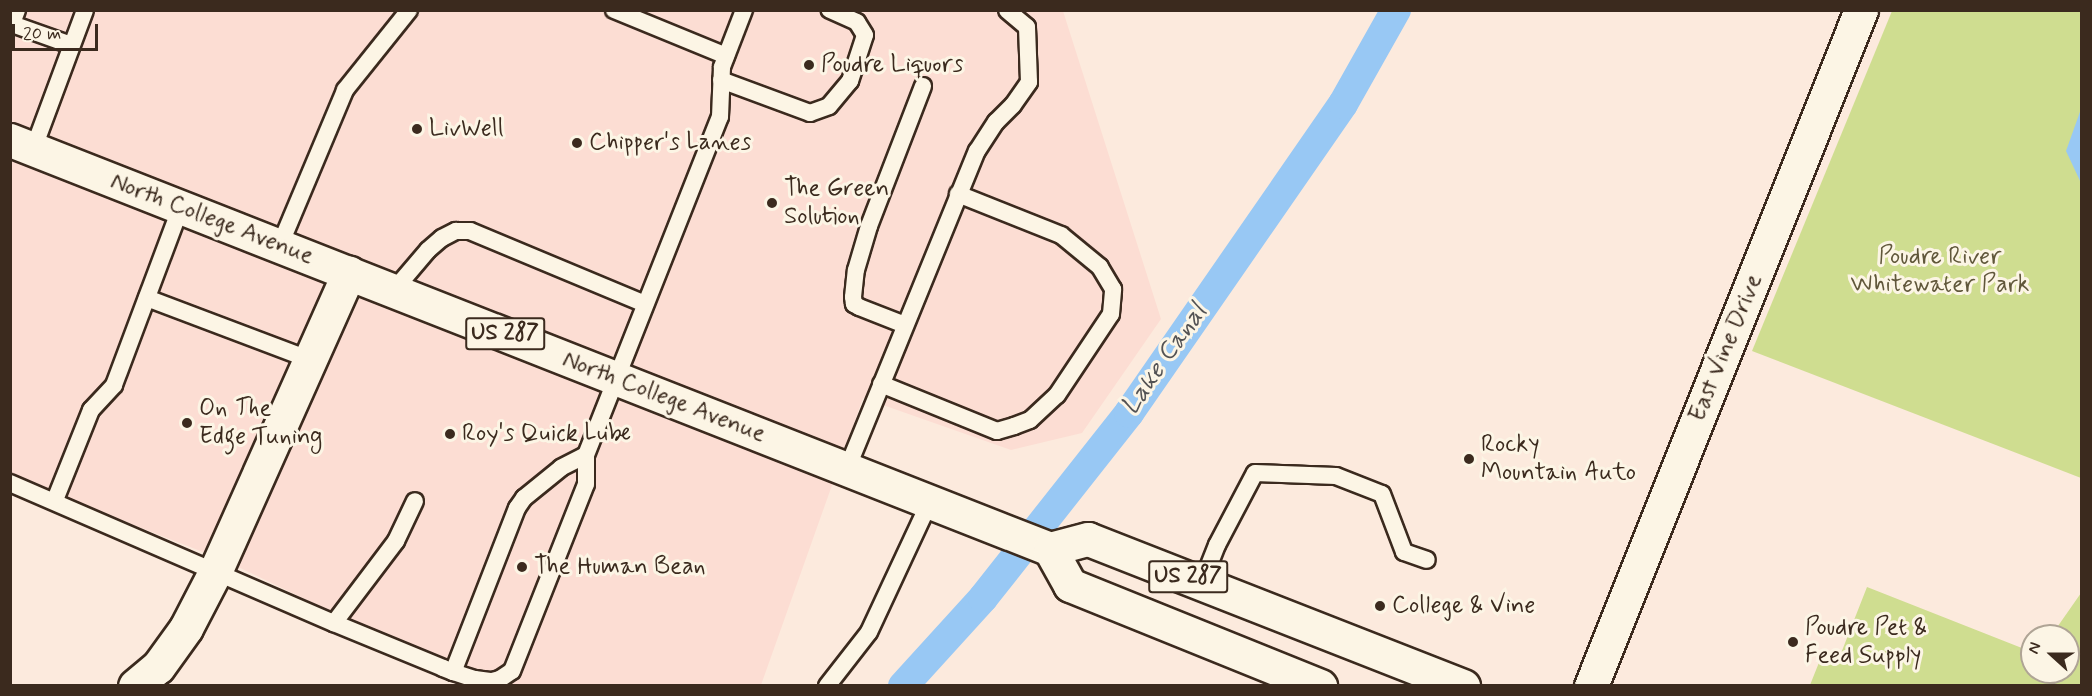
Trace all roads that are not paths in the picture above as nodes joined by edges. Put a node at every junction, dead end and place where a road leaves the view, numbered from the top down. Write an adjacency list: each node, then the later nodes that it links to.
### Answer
1 (17, 10): 9 (lane)
2 (85, 10): 9 (lane)
3 (409, 10): 16 (lane)
4 (614, 10): 10 (lane)
5 (744, 10): 10 (lane)
6 (830, 10): 11 (lane)
7 (1007, 10): 14 (lane)
8 (1861, 10): 41 (main road, East Vine Drive)
9 (71, 45): 13 (lane)
10 (726, 56): 11 (lane)
11 (721, 80): 20 (lane)
12 (923, 86): 21 (lane)
13 (22, 145): 15 (main road, North College Avenue / US 287)
14 (958, 194): 21 (lane); 24 (lane)
15 (181, 207): 16 (main road, North College Avenue / US 287); 19 (lane)
16 (280, 245): 17 (main road, North College Avenue / US 287)
17 (349, 273): 18 (main road, North College Avenue / US 287); 22 (main road)
18 (394, 290): 20 (lane); 23 (main road, North College Avenue / US 287)
19 (147, 298): 22 (lane); 28 (lane)
20 (645, 304): 23 (lane)
21 (905, 325): 24 (lane)
22 (311, 360): 33 (main road)
23 (616, 378): 25 (lane); 26 (main road, North College Avenue / US 287)
24 (881, 384): 26 (lane)
25 (586, 455): 36 (lane); 36 (lane)
26 (847, 469): 30 (main road, North College Avenue / US 287)
27 (10, 483): 28 (lane)
28 (55, 501): 33 (lane)
29 (415, 501): 35 (lane)
30 (930, 501): 31 (main road, North College Avenue / US 287); 38 (lane)
31 (1050, 549): 34 (main road, US 287); 39 (main road, US 287)
32 (1427, 560): 34 (lane)
33 (215, 572): 35 (lane); 37 (main road)
34 (1202, 583): 40 (main road, US 287)
35 (334, 623): 36 (lane)
36 (453, 672)
37 (135, 686)
38 (827, 686)
39 (1320, 686)
40 (1462, 686)
41 (1591, 686)

